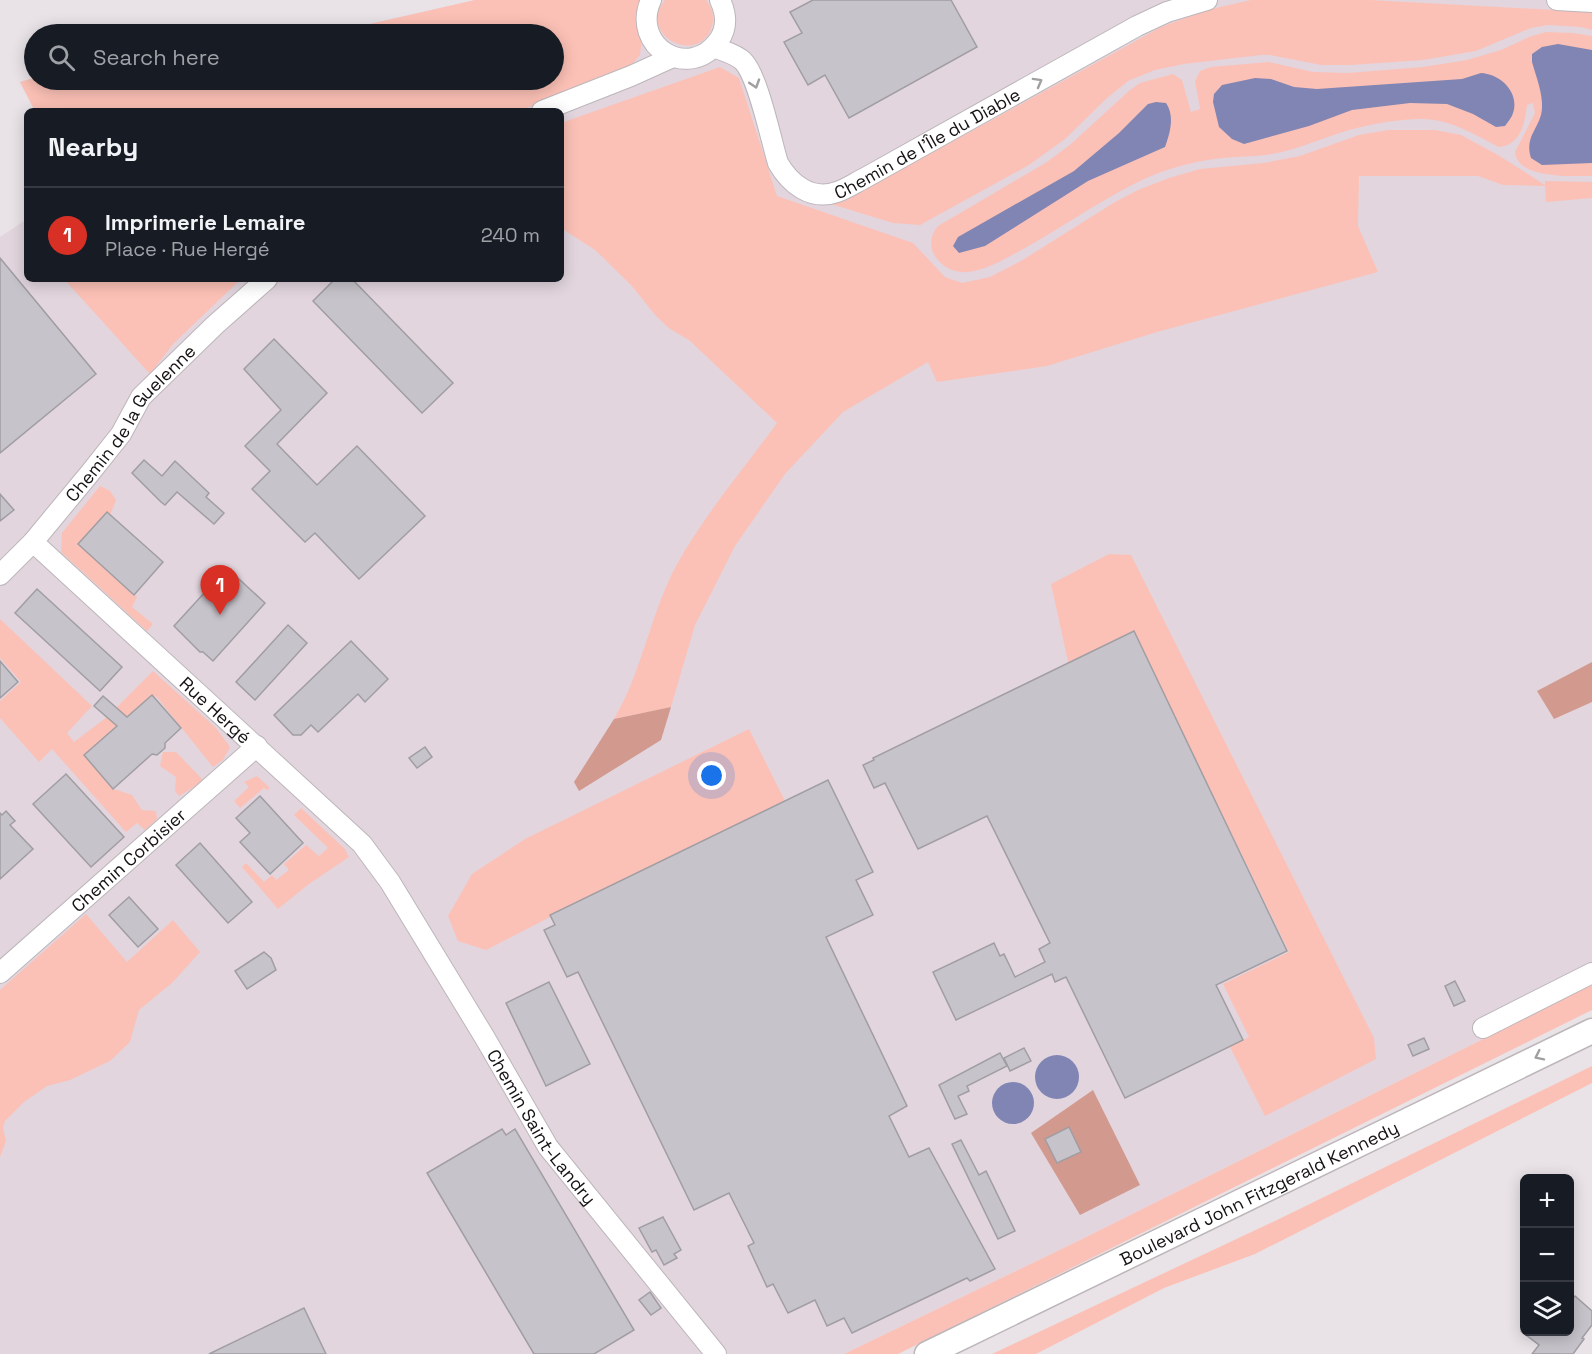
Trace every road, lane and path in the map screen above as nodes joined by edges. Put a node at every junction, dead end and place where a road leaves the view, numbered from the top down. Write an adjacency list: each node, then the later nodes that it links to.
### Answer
1 (651, 0): 6 (street)
2 (720, 0): 7 (street)
3 (1207, 0): 7 (street, Chemin de l'Île du Diable, one-way to 3)
4 (1557, 0): 5 (street)
5 (1592, 2)
6 (651, 38): 8 (street); 9 (street)
7 (714, 47): 8 (street)
8 (673, 57): 9 (street)
9 (638, 72): 10 (street)
10 (549, 108)
11 (264, 282): 12 (street, Chemin de la Guelenne)
12 (33, 542): 13 (street, Chemin de la Guelenne); 14 (street, Rue Hergé)
13 (0, 575)
14 (257, 746): 15 (street, Rue Hergé); 16 (street, Chemin Corbisier)
15 (390, 882): 21 (street, Chemin Saint-Landry)
16 (0, 973)
17 (1592, 973): 18 (street)
18 (1483, 1028)
19 (1592, 1031): 22 (main road, Boulevard John Fitzgerald Kennedy, one-way to 22)
20 (1592, 1049): 23 (main road, Boulevard John Fitzgerald Kennedy)
21 (716, 1354)
22 (927, 1354)
23 (964, 1354)

